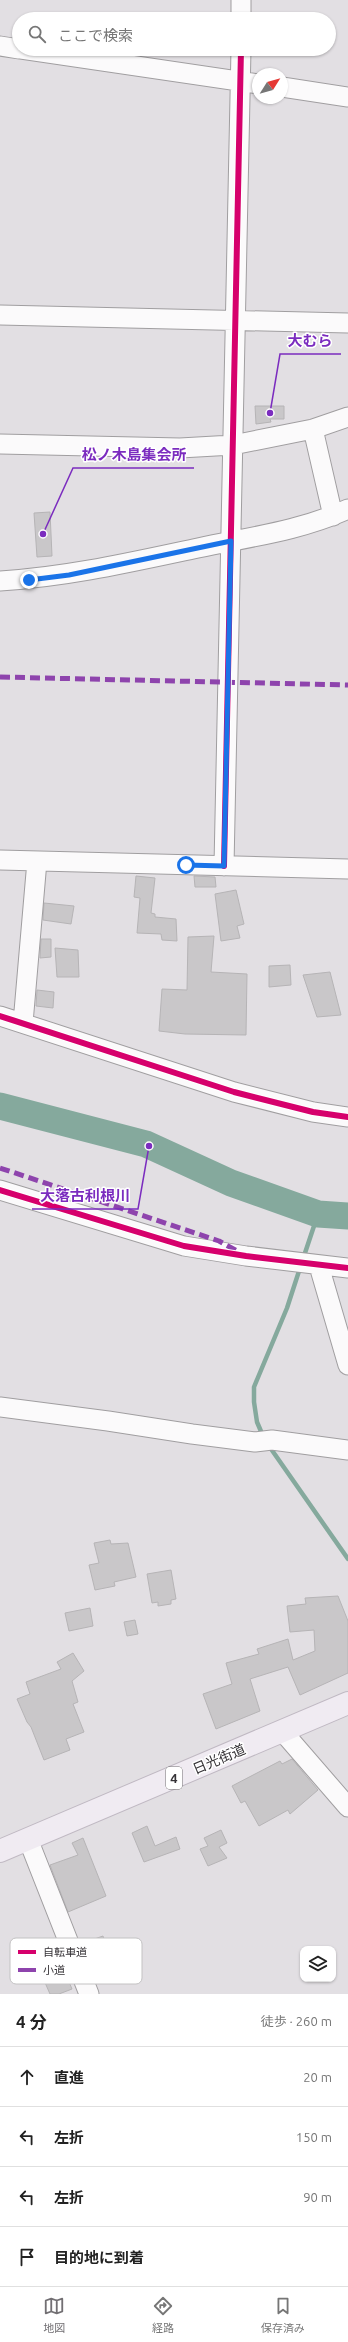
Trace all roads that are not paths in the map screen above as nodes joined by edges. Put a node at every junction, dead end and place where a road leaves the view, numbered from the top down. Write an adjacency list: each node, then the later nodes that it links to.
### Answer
1 (241, 0): 2 (street)
2 (241, 12)
3 (0, 46): 4 (street)
4 (12, 48)
5 (67, 56): 7 (street)
6 (243, 56): 7 (street)
7 (249, 83): 11 (street)
8 (288, 88): 9 (street)
9 (348, 97)
10 (0, 315): 11 (street)
11 (236, 321): 12 (street); 16 (street)
12 (348, 323)
13 (348, 417): 14 (street)
14 (314, 429): 16 (street); 17 (street)
15 (0, 444): 16 (street)
16 (233, 445): 18 (street)
17 (340, 512): 18 (street)
18 (231, 541): 19 (street); 22 (street)
19 (0, 581)
20 (0, 860): 21 (street)
21 (37, 861): 22 (street); 25 (street)
22 (224, 866): 23 (street)
23 (348, 869)
24 (0, 1016): 25 (street)
25 (23, 1023): 26 (street)
26 (348, 1117)
27 (0, 1190): 28 (street)
28 (319, 1266): 29 (street); 30 (street)
29 (348, 1268)
30 (348, 1364)
31 (0, 1407): 32 (street)
32 (348, 1450)
33 (348, 1704): 34 (highway, 日光街道 / 4)
34 (283, 1732): 35 (street); 36 (highway, 日光街道 / 4)
35 (348, 1807)
36 (28, 1839): 37 (highway, 日光街道 / 4); 38 (street)
37 (0, 1851)
38 (67, 1938)
39 (85, 1984): 40 (street)
40 (89, 1994)

